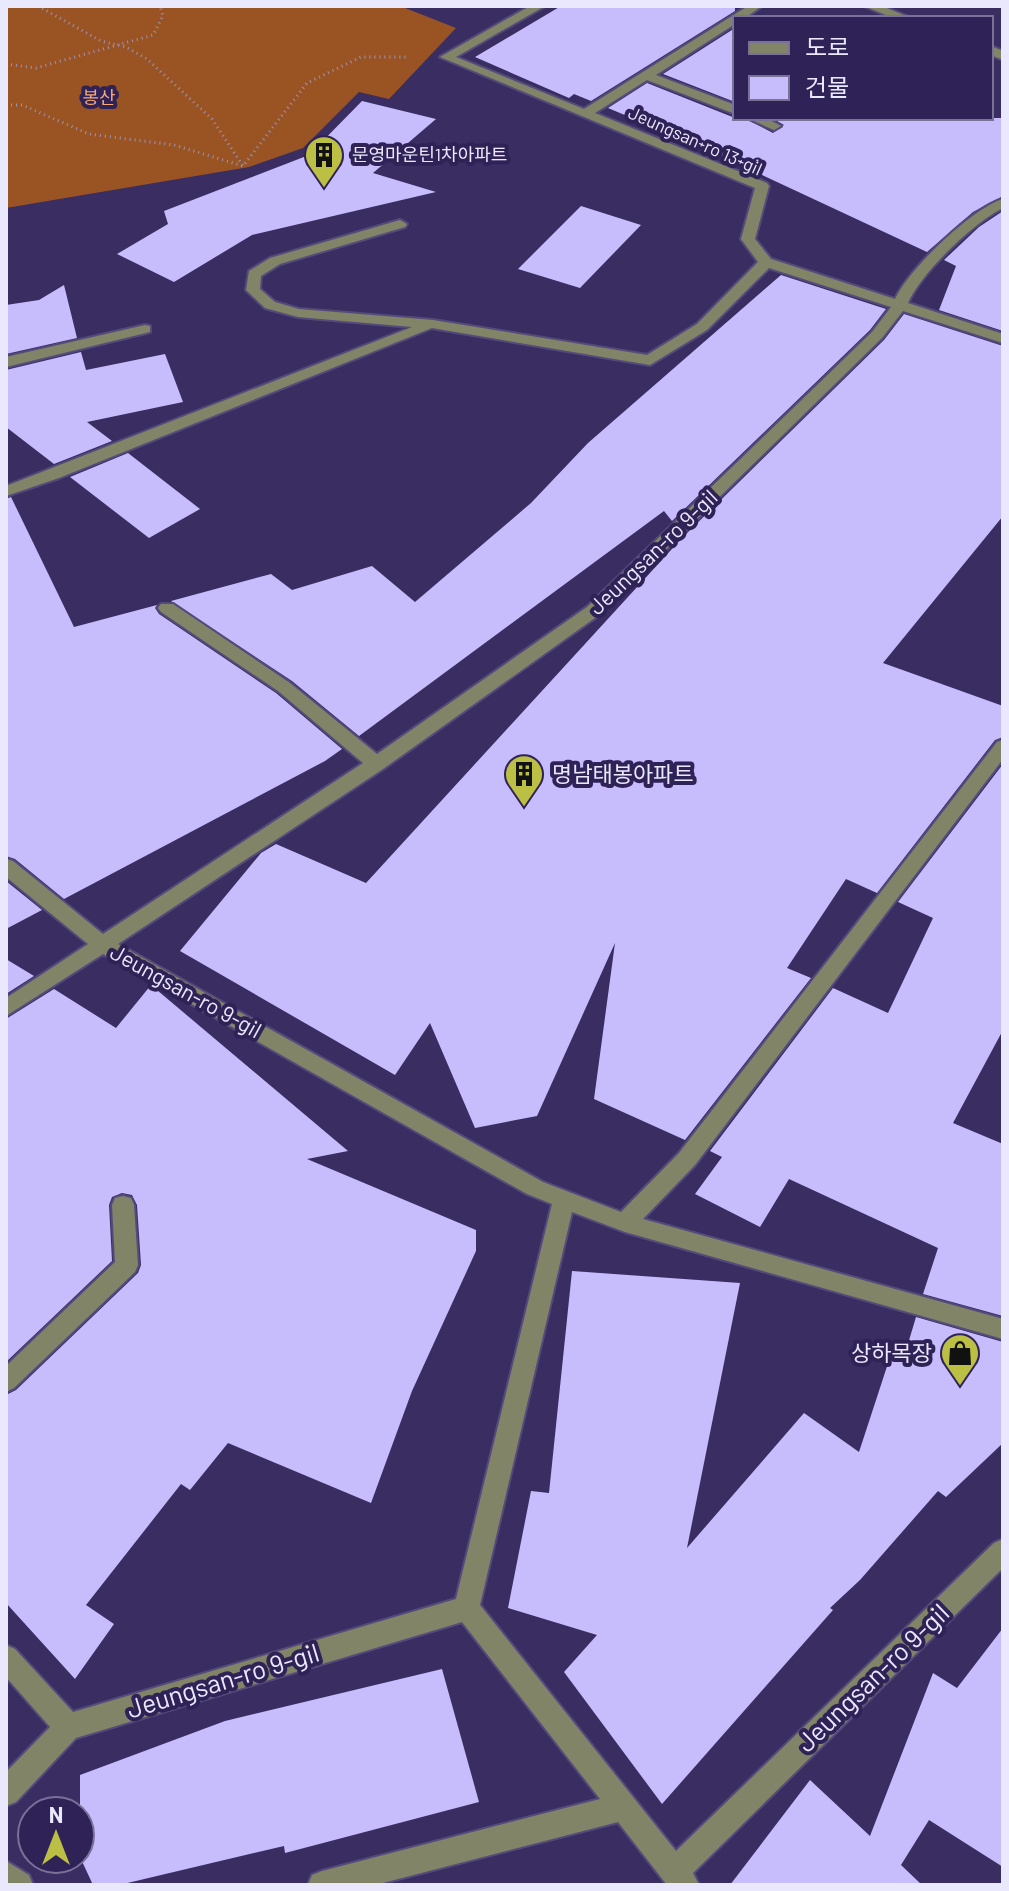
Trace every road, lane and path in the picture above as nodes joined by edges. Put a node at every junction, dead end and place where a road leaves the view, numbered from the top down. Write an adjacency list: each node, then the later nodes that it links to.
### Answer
1 (38, 6): 7 (path)
2 (160, 6): 7 (path)
3 (539, 6): 8 (street)
4 (870, 6): 5 (street)
5 (899, 16)
6 (733, 20): 10 (street)
7 (117, 45): 9 (path); 16 (path)
8 (446, 57): 13 (street); 16 (path)
9 (6, 64)
10 (646, 75): 12 (street); 13 (street)
11 (6, 105): 16 (path)
12 (733, 109)
13 (585, 114): 19 (street, Jeungsan-ro 13-gil)
14 (759, 120): 15 (street)
15 (774, 126)
16 (243, 166)
17 (1003, 203): 20 (street)
18 (400, 224): 21 (street)
19 (766, 262): 20 (street); 21 (street)
20 (900, 305): 23 (street); 28 (street, Jeungsan-ro 9-gil)
21 (433, 324): 25 (street)
22 (145, 329): 24 (street)
23 (1003, 339)
24 (6, 362)
25 (6, 491)
26 (167, 608): 28 (street)
27 (1003, 746): 34 (street)
28 (376, 764): 30 (street, Jeungsan-ro 9-gil)
29 (6, 866): 30 (street, Jeungsan-ro 9-gil)
30 (102, 944): 31 (street, Jeungsan-ro 9-gil); 32 (street, Jeungsan-ro 9-gil)
31 (6, 1008)
32 (564, 1199): 34 (street, Jeungsan-ro 9-gil); 38 (street)
33 (123, 1205): 36 (street)
34 (625, 1223): 35 (street, Jeungsan-ro 9-gil)
35 (1003, 1329)
36 (6, 1381)
37 (1003, 1551): 44 (street, Jeungsan-ro 9-gil)
38 (467, 1608): 40 (street, Jeungsan-ro 9-gil); 42 (street, Jeungsan-ro 9-gil)
39 (6, 1658): 40 (street)
40 (68, 1727): 41 (street)
41 (6, 1792)
42 (623, 1807): 44 (street, Jeungsan-ro 9-gil); 46 (street)
43 (6, 1875): 45 (street)
44 (679, 1878)
45 (19, 1885)
46 (322, 1885)

